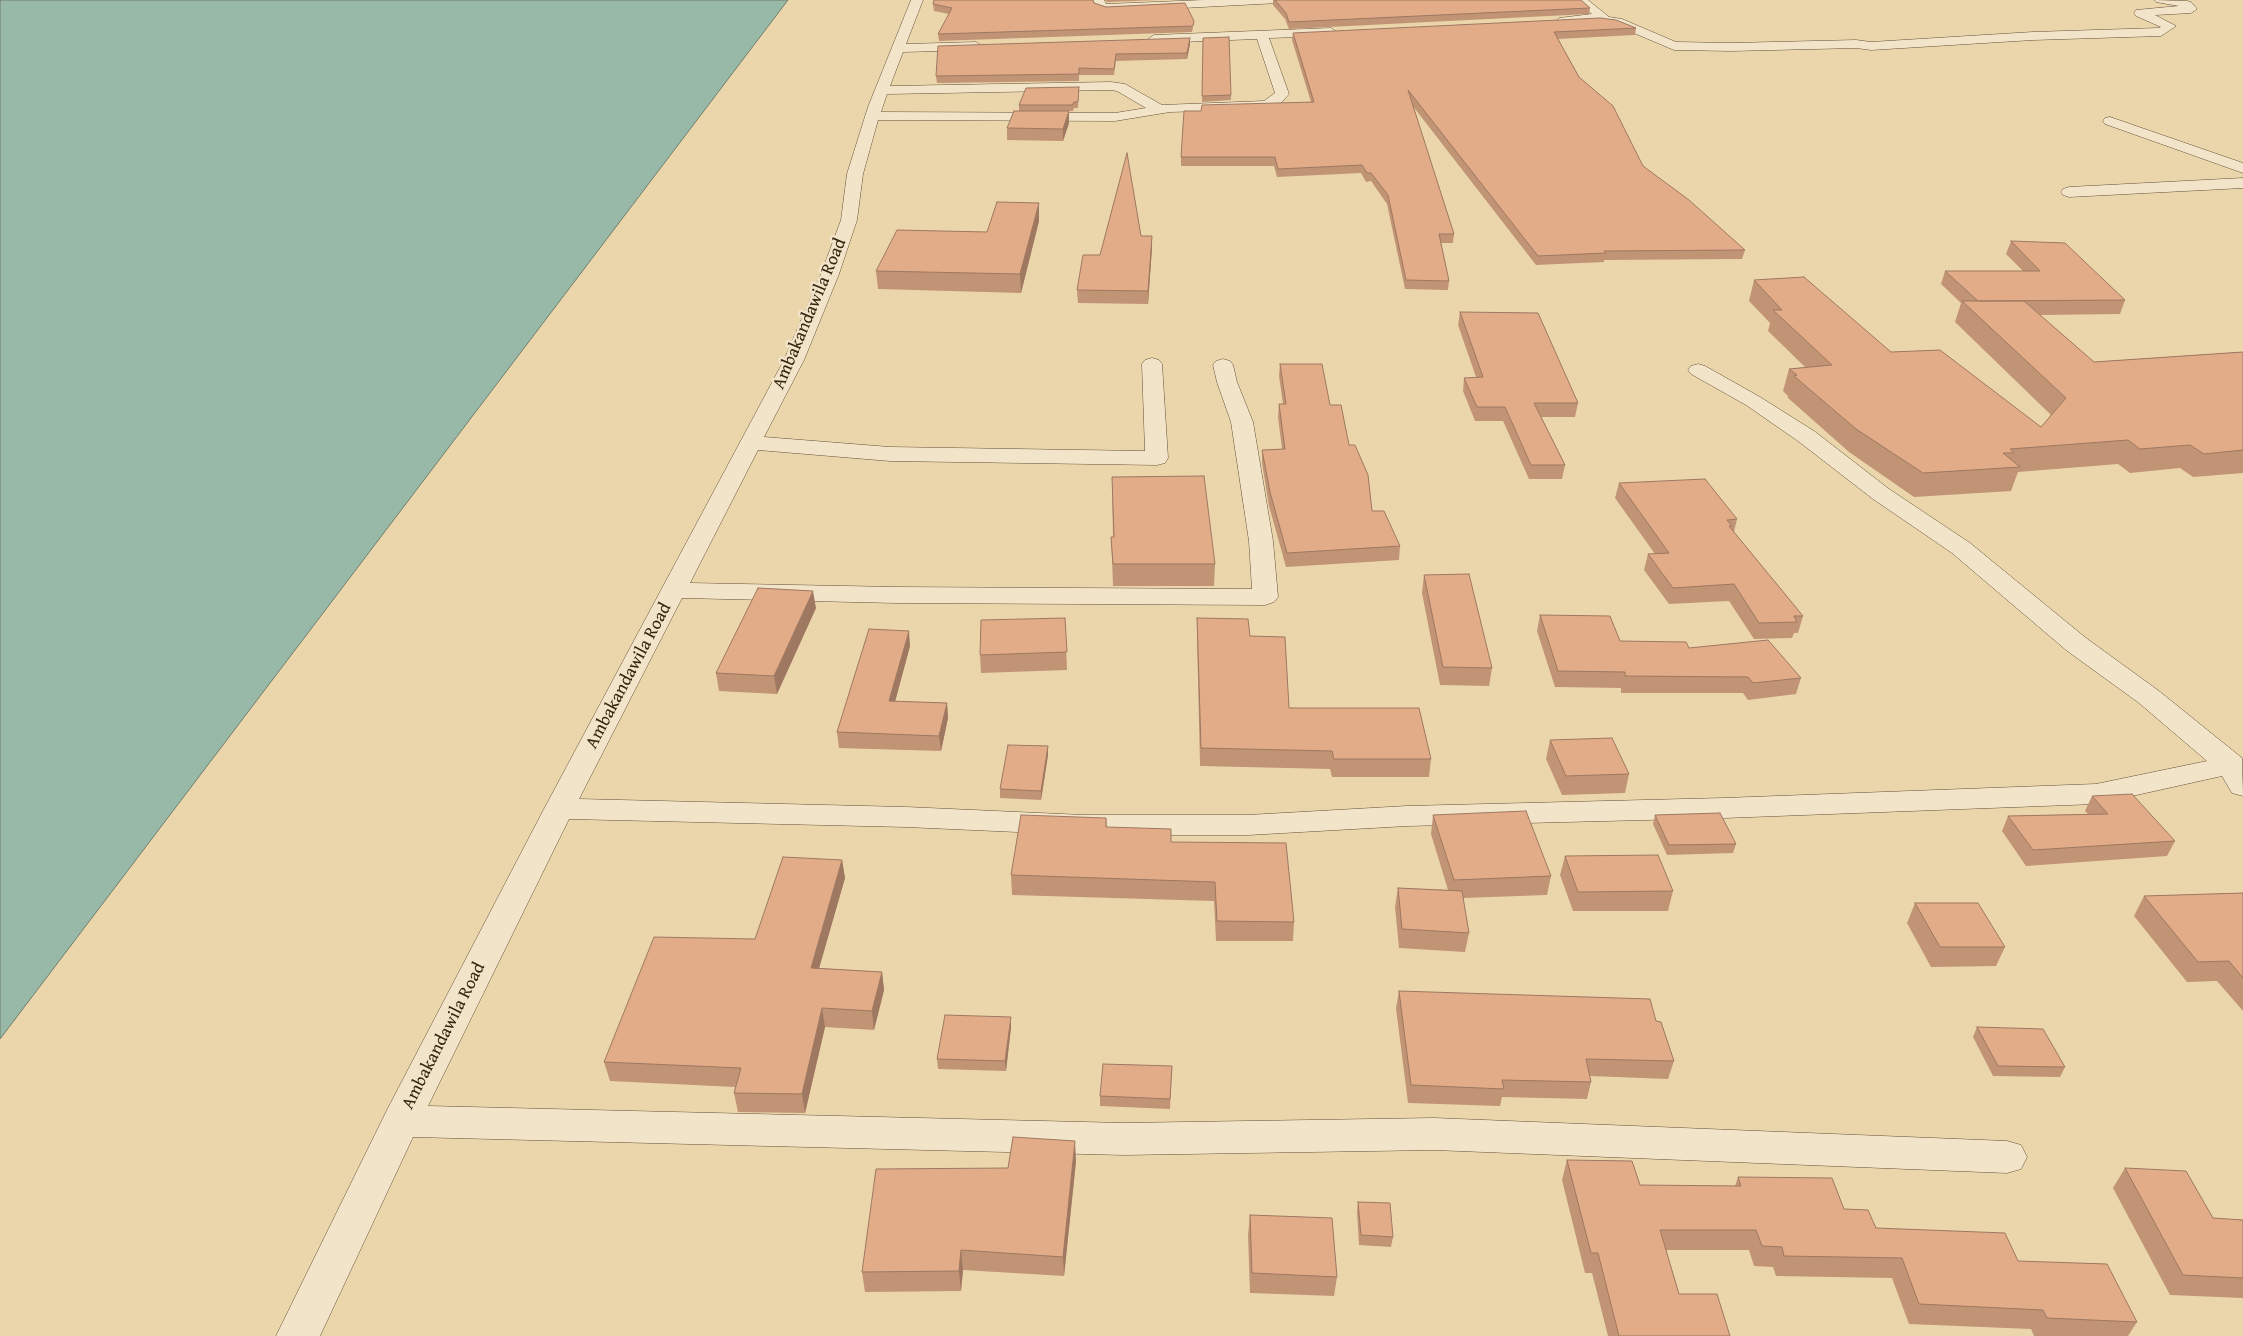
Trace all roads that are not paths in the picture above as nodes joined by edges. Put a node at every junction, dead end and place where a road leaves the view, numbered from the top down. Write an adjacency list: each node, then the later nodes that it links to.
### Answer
1 (917, 0): 12 (street, Ambakandawila Road)
2 (1098, 0): 3 (street)
3 (1278, 0)
4 (1581, 0): 6 (street)
5 (2160, 0): 6 (street)
6 (1599, 19): 7 (street)
7 (1550, 22)
8 (1342, 32): 9 (street)
9 (1262, 36): 10 (street); 14 (street)
10 (1144, 40)
11 (987, 45): 12 (street)
12 (898, 48): 13 (street, Ambakandawila Road)
13 (882, 90): 14 (street); 15 (street, Ambakandawila Road)
14 (1160, 110): 15 (street)
15 (873, 116): 23 (street, Ambakandawila Road)
16 (2110, 121): 17 (street)
17 (2243, 168)
18 (2243, 183): 19 (street)
19 (2070, 192)
20 (1152, 364): 23 (street)
21 (1223, 365): 24 (street)
22 (1698, 370): 25 (street)
23 (751, 443): 24 (street, Ambakandawila Road)
24 (674, 590): 26 (street, Ambakandawila Road)
25 (2237, 776): 26 (street)
26 (559, 809): 27 (street, Ambakandawila Road)
27 (401, 1121): 28 (street); 29 (street, Ambakandawila Road)
28 (2007, 1157)
29 (298, 1336)

